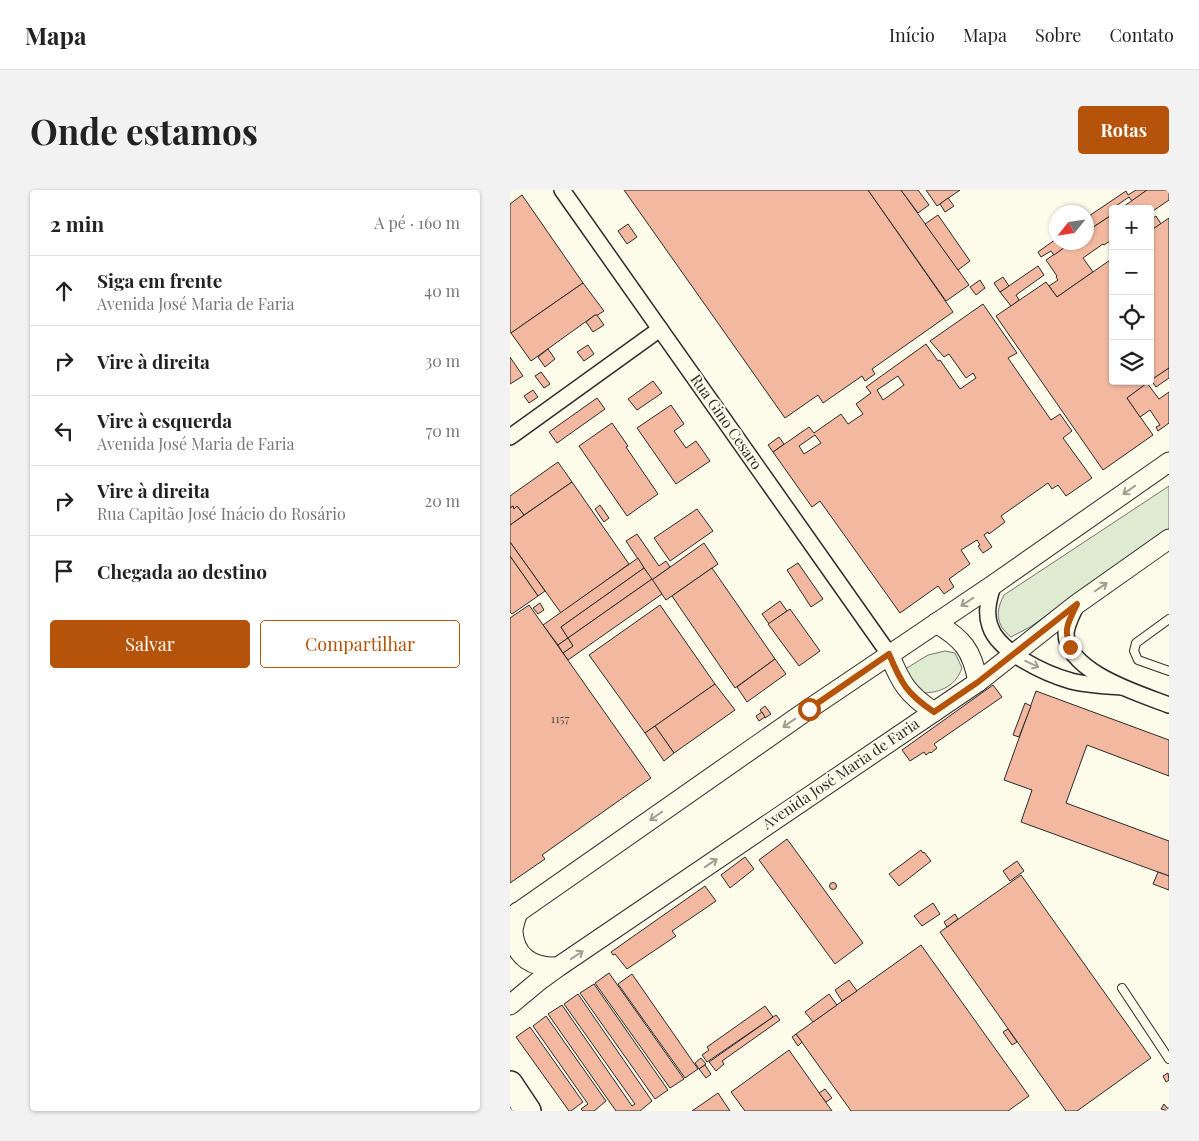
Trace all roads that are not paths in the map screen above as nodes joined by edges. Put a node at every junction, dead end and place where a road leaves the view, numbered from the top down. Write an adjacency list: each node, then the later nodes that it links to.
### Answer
1 (562, 190): 2 (street, Rua Gino Cesaro)
2 (660, 329): 3 (street); 10 (street, Rua Gino Cesaro)
3 (510, 437)
4 (1169, 462): 6 (street, one-way to 6)
5 (1169, 539): 7 (street, Avenida José Maria de Faria, one-way to 5)
6 (993, 585): 9 (street, one-way to 9); 11 (street)
7 (1077, 604): 11 (street, Avenida José Maria de Faria); 14 (street)
8 (1169, 619): 12 (lane)
9 (936, 623): 10 (street); 13 (street)
10 (889, 654): 16 (street); 17 (street, one-way to 17)
11 (1012, 654): 13 (street, Avenida José Maria de Faria); 14 (street, one-way to 14)
12 (1169, 671)
13 (978, 682): 16 (street, Avenida José Maria de Faria)
14 (1121, 688): 15 (street)
15 (1169, 705)
16 (934, 712): 18 (street, Avenida José Maria de Faria, one-way to 16)
17 (514, 915): 18 (street)
18 (558, 967): 20 (street, Avenida José Maria de Faria)
19 (1122, 988): 21 (lane)
20 (510, 1005)
21 (1169, 1059)
22 (510, 1084): 23 (highway)
23 (528, 1111)

